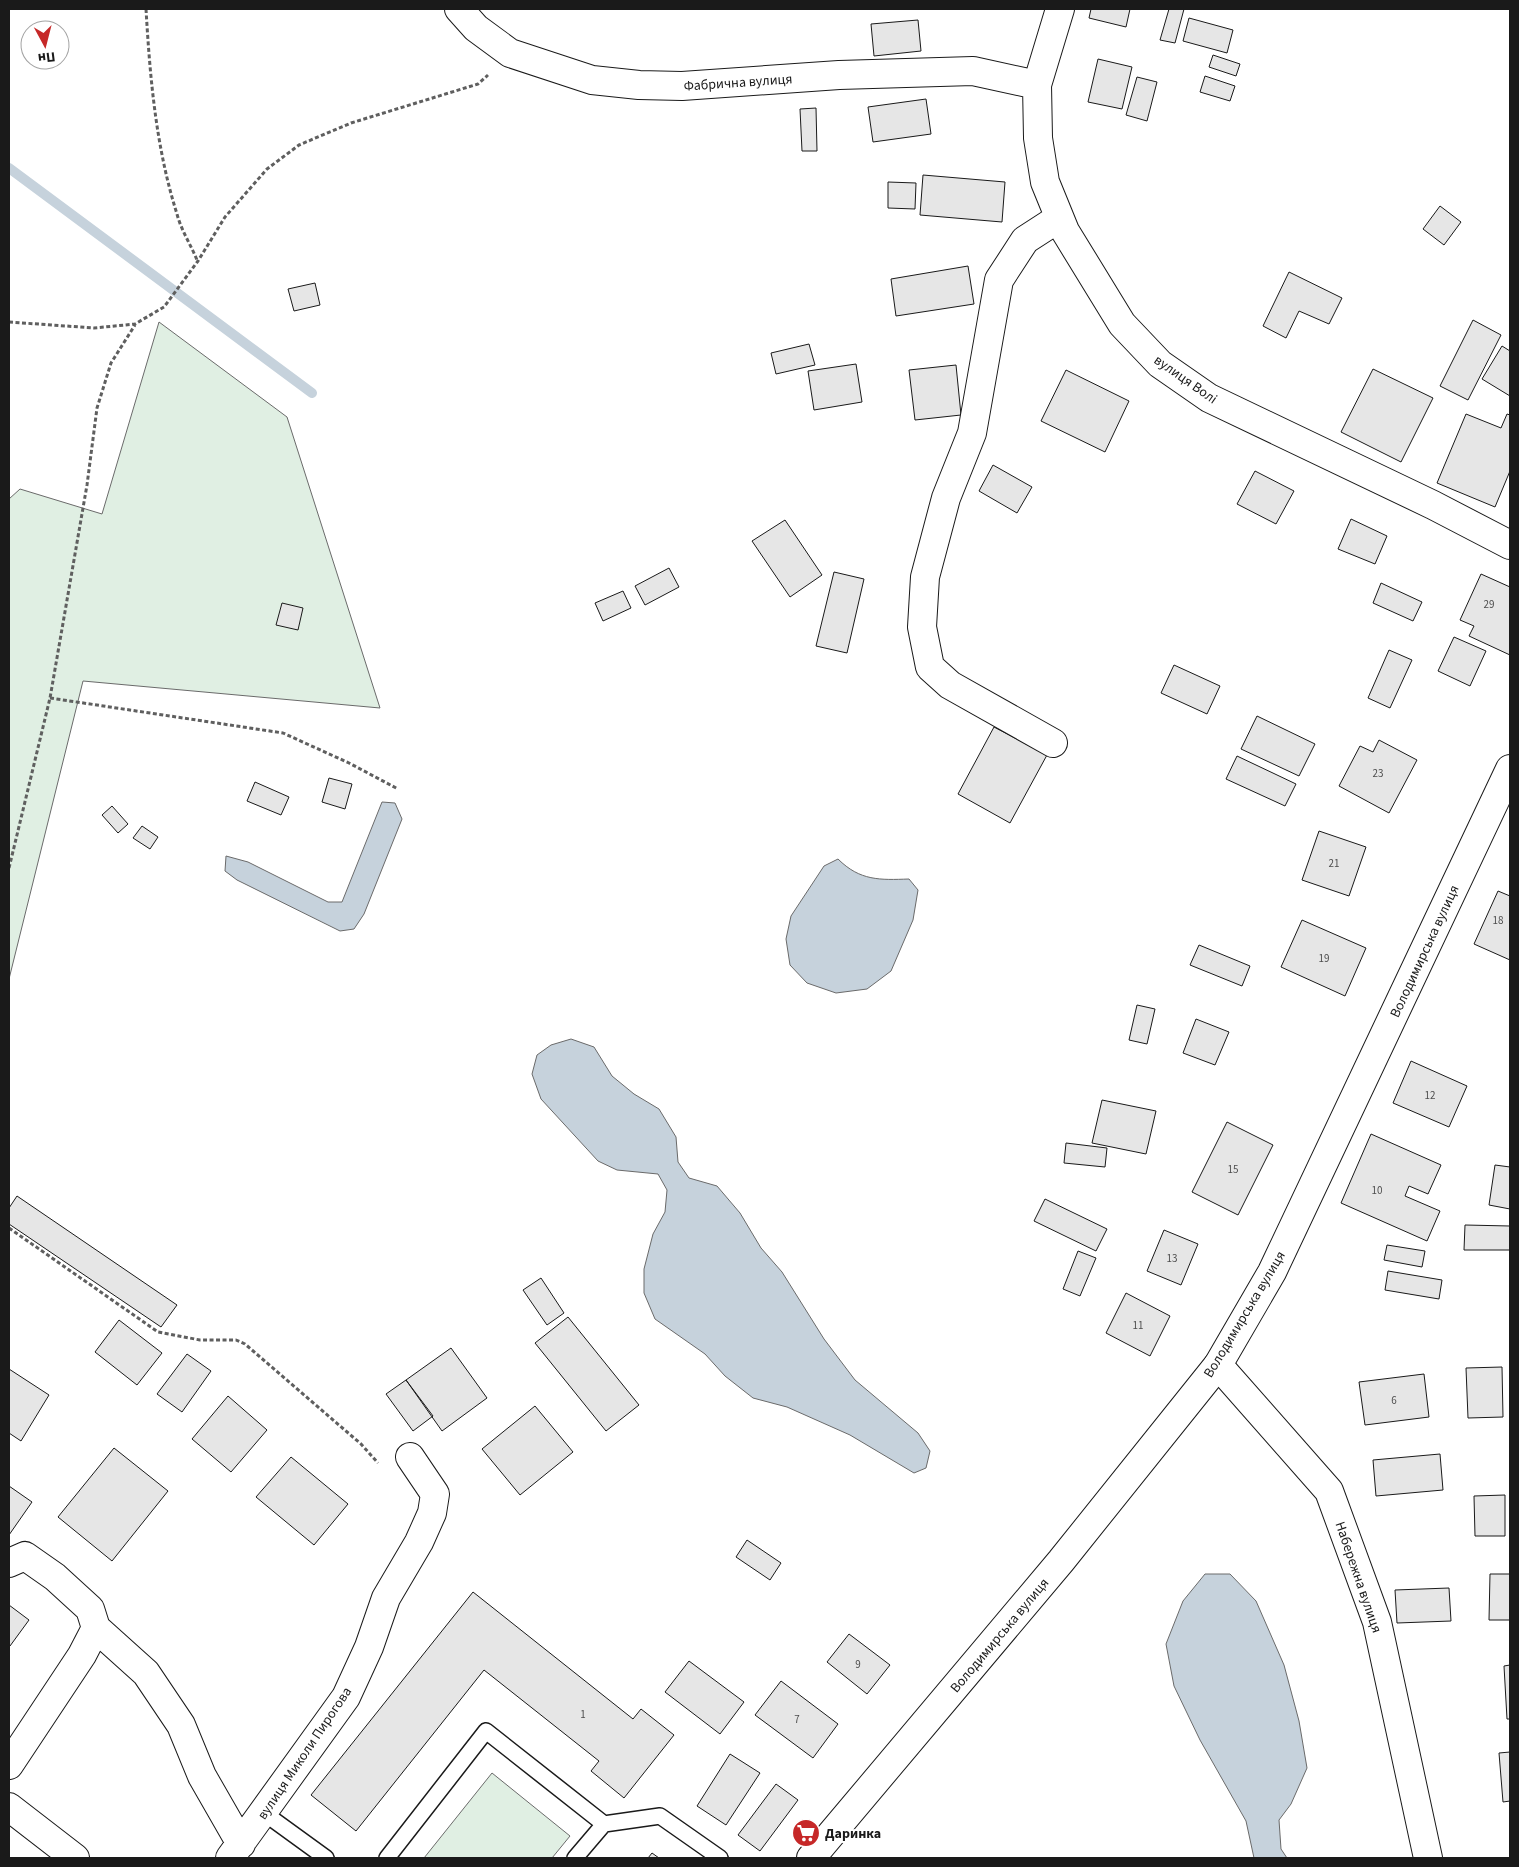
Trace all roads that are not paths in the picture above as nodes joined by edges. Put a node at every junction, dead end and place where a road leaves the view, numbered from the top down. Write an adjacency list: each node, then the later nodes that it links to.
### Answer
1 (458, 9): 3 (street, Фабрична вулиця)
2 (1060, 9): 3 (street, вулиця Волі)
3 (1037, 85): 4 (street, вулиця Волі)
4 (1059, 218): 5 (street, вулиця Волі); 6 (street)
5 (1510, 545)
6 (1053, 743)
7 (1510, 769): 8 (street, Володимирська вулиця)
8 (1218, 1365): 22 (street, Володимирська вулиця); 23 (street, Набережна вулиця)
9 (410, 1456): 14 (street, вулиця Миколи Пирогова)
10 (9, 1563): 11 (street)
11 (96, 1628): 12 (street); 16 (street)
12 (9, 1765)
13 (9, 1807): 17 (street)
14 (264, 1813): 16 (street, вулиця Миколи Пирогова); 18 (lane)
15 (604, 1824): 19 (lane); 20 (lane); 21 (lane)
16 (235, 1851)
17 (75, 1858)
18 (326, 1858)
19 (387, 1858)
20 (576, 1858)
21 (720, 1858)
22 (811, 1858)
23 (1428, 1858)

